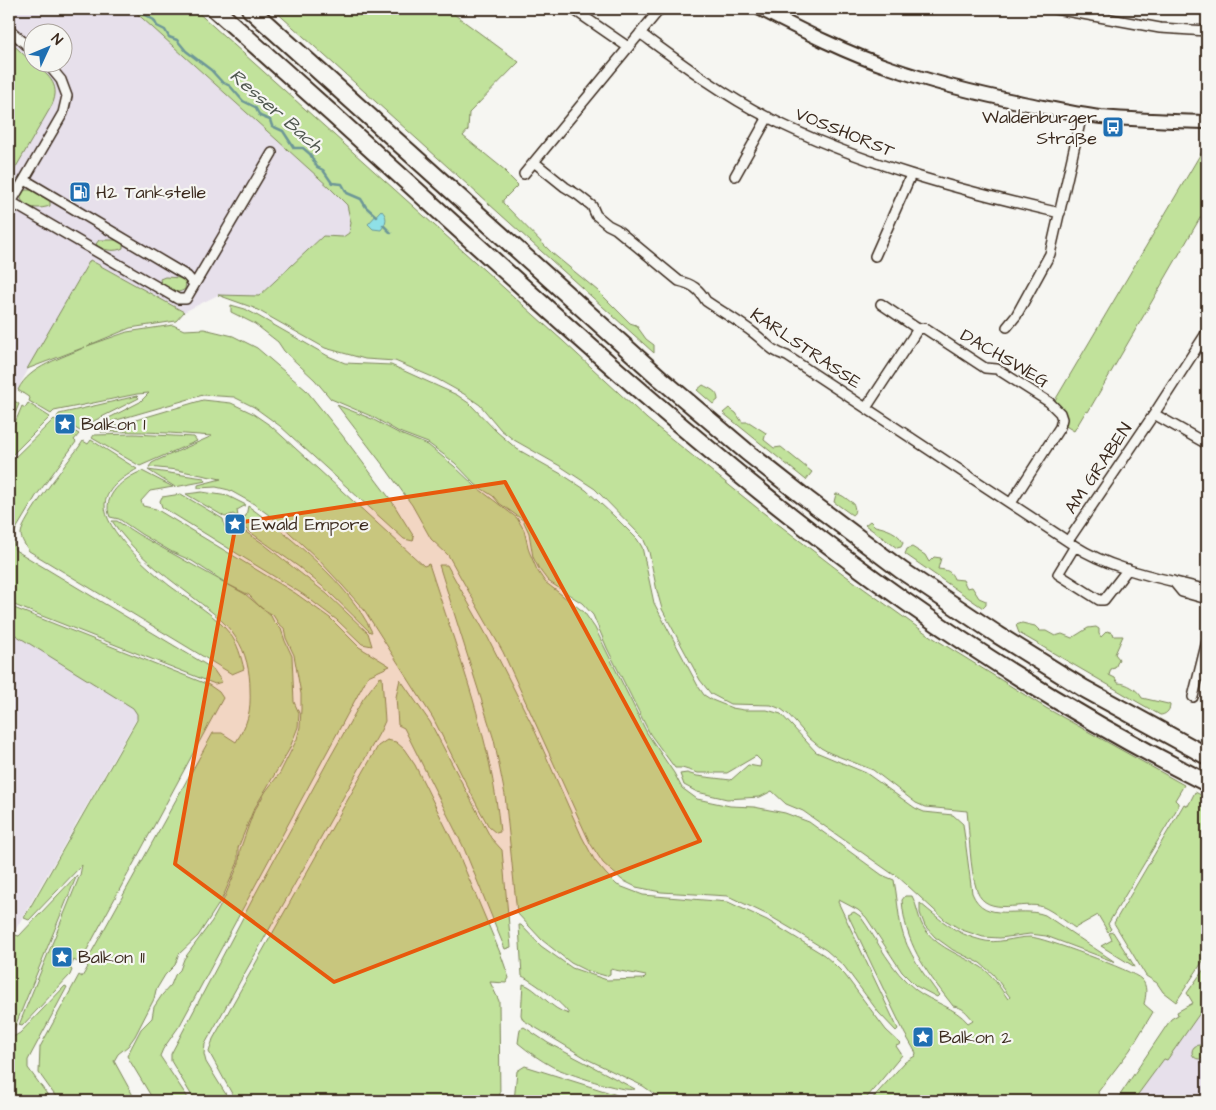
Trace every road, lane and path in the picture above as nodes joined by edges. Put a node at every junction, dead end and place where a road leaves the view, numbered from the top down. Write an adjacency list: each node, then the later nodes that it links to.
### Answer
1 (215, 9): 43 (highway)
2 (250, 9): 42 (highway)
3 (573, 9): 12 (street)
4 (660, 9): 10 (street)
5 (760, 9): 14 (main road)
6 (1055, 9): 7 (street)
7 (1101, 13): 9 (street)
8 (9, 29): 11 (street)
9 (1207, 30)
10 (640, 33): 12 (street); 15 (street, VOSSHORST)
11 (22, 41)
12 (628, 47): 18 (street)
13 (54, 72): 22 (street)
14 (1082, 114): 16 (main road); 24 (street)
15 (768, 117): 20 (street, VOSSHORST); 21 (street)
16 (1207, 122)
17 (272, 153): 26 (street)
18 (534, 162): 19 (street); 31 (street, KARLSTRASSE)
19 (524, 174)
20 (911, 175): 24 (street, VOSSHORST); 25 (street)
21 (735, 176)
22 (25, 180): 23 (street); 26 (street)
23 (10, 204): 26 (street)
24 (1060, 213): 28 (street)
25 (875, 256)
26 (194, 284)
27 (881, 304): 29 (street, DACHSWEG)
28 (1007, 328)
29 (918, 329): 31 (street); 34 (street, DACHSWEG)
30 (1207, 332): 32 (street, AM GRABEN)
31 (866, 408): 34 (street, KARLSTRASSE)
32 (1154, 414): 33 (street, AM GRABEN); 35 (street, AM GRABEN)
33 (1207, 444)
34 (1011, 503): 35 (street, KARLSTRASSE)
35 (1072, 544): 36 (street, KARLSTRASSE); 36 (street)
36 (1128, 569): 37 (street, KARLSTRASSE)
37 (1173, 581): 38 (street, KARLSTRASSE); 39 (street)
38 (1207, 590)
39 (1207, 599)
40 (1207, 641): 41 (street)
41 (1193, 697)
42 (1207, 756)
43 (1207, 782)

